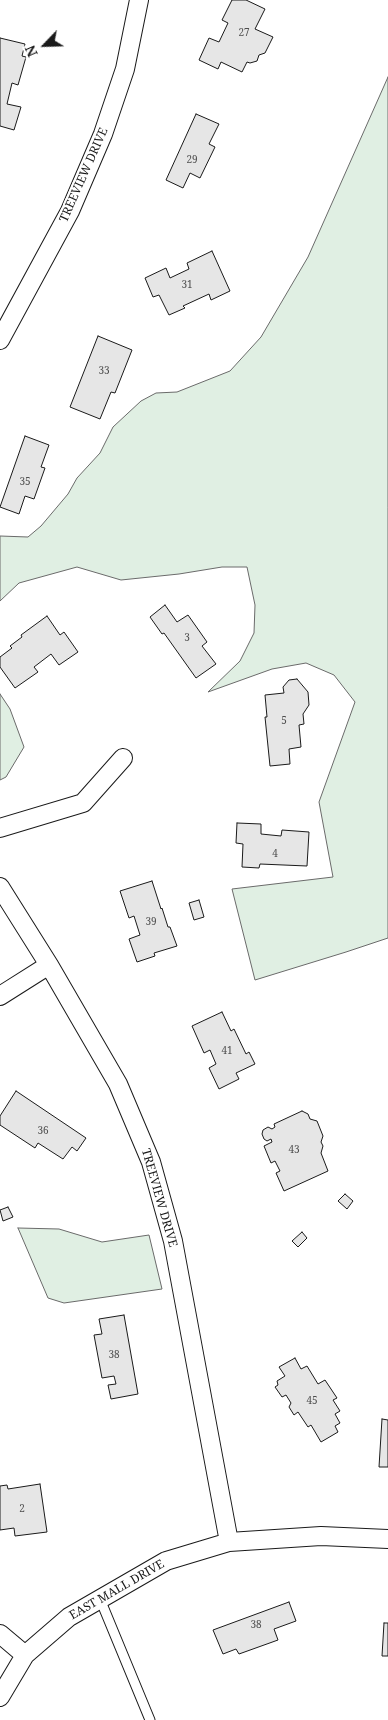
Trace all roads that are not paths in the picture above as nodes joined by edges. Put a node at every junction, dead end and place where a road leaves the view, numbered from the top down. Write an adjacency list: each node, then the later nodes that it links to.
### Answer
1 (139, 0): 2 (street, TREEVIEW DRIVE)
2 (0, 340)
3 (123, 758): 4 (street)
4 (0, 828)
5 (0, 887): 6 (street, TREEVIEW DRIVE)
6 (49, 965): 7 (street); 9 (street, TREEVIEW DRIVE)
7 (0, 996)
8 (388, 1538): 9 (street, EAST MALL DRIVE)
9 (229, 1542): 10 (street, EAST MALL DRIVE)
10 (100, 1599): 12 (street, EAST MALL DRIVE); 14 (lane)
11 (0, 1634): 12 (street)
12 (25, 1655): 13 (street, EAST MALL DRIVE)
13 (0, 1697)
14 (150, 1720)

